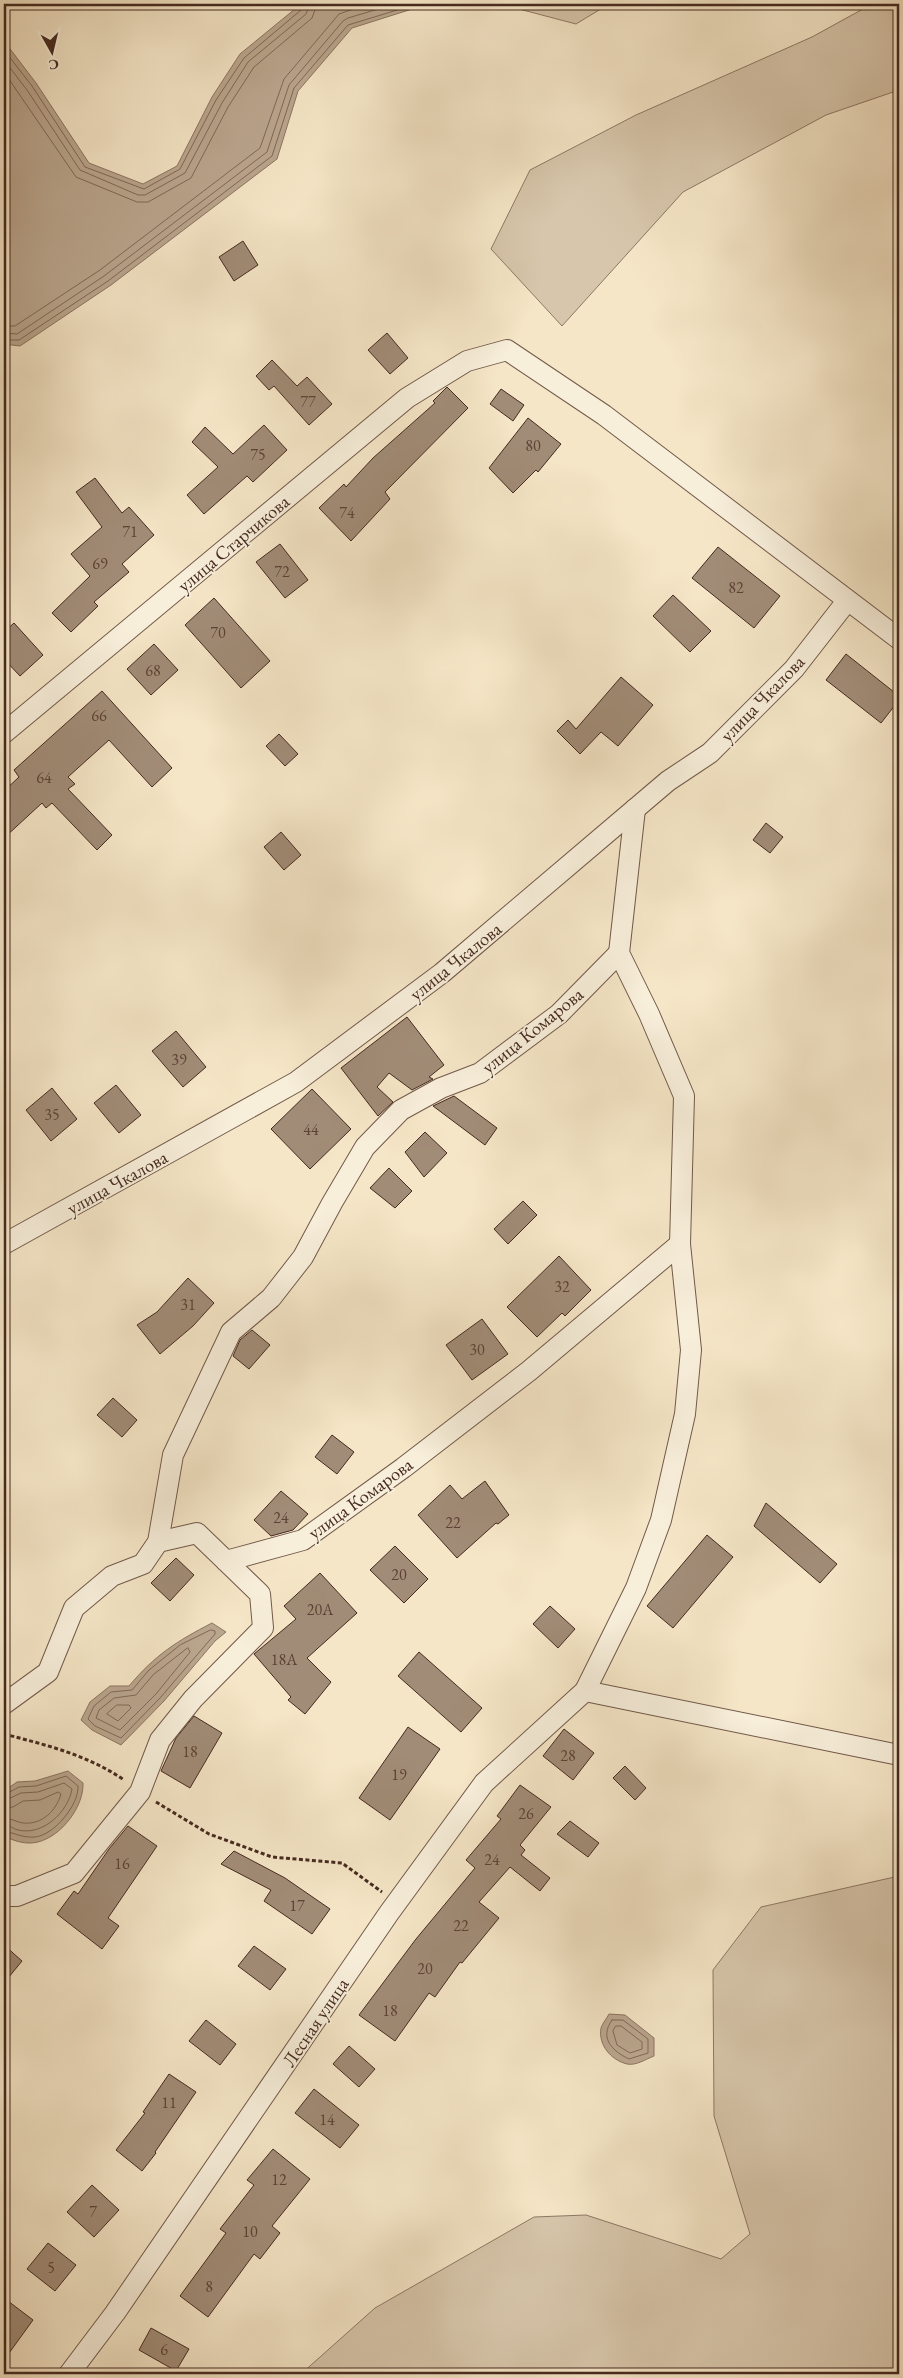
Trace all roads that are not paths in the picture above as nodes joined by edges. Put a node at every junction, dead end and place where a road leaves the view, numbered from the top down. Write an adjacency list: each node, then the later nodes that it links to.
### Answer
1 (847, 601): 2 (street, улица Старчикова); 3 (street, улица Старчикова); 4 (street, улица Чкалова)
2 (899, 639)
3 (4, 733)
4 (635, 809): 5 (street); 6 (street, улица Чкалова)
5 (619, 954): 7 (street); 8 (street, улица Комарова)
6 (4, 1244)
7 (680, 1244): 9 (street, улица Комарова); 10 (street)
8 (158, 1542): 9 (street); 11 (street, улица Комарова)
9 (226, 1561): 13 (street)
10 (585, 1691): 12 (street); 14 (street, Лесная улица)
11 (4, 1704)
12 (899, 1755)
13 (4, 1896)
14 (68, 2374)

